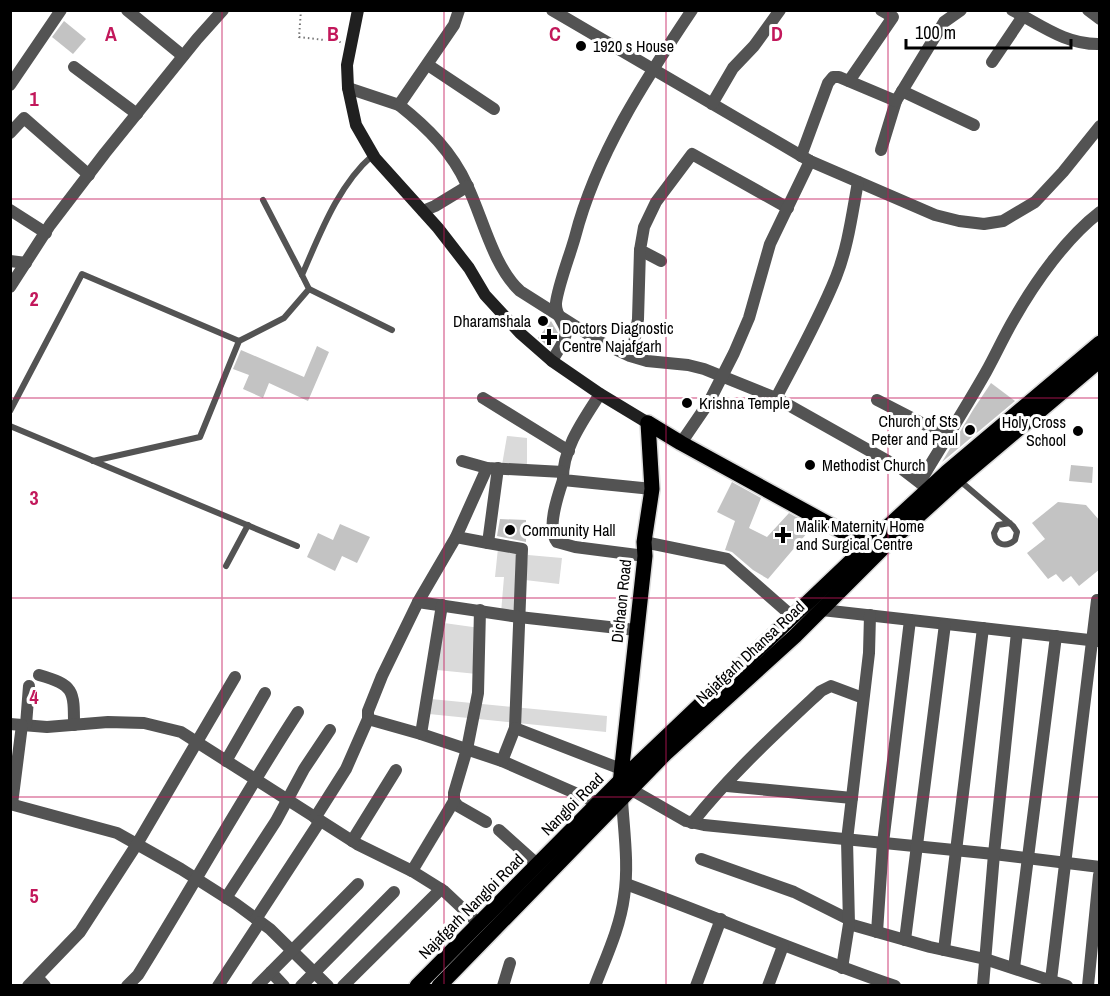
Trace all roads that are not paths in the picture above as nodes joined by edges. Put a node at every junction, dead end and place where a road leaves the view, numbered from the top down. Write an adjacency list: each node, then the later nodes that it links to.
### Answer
1 (61, 10): 20 (street)
2 (127, 10): 15 (street)
3 (223, 10): 15 (street)
4 (358, 10): 22 (main road)
5 (459, 10): 17 (street)
6 (552, 10): 19 (street)
7 (692, 10): 19 (street)
8 (780, 10): 24 (street)
9 (882, 10): 21 (street)
10 (961, 10): 23 (street)
11 (1088, 10): 13 (street)
12 (1018, 13): 14 (street); 16 (street)
13 (1100, 19)
14 (1100, 44)
15 (183, 56): 27 (street)
16 (992, 62)
17 (428, 65): 25 (street); 26 (street)
18 (74, 67): 27 (street)
19 (652, 69): 24 (street); 50 (street)
20 (12, 81)
21 (849, 81): 23 (street); 33 (street)
22 (348, 88): 25 (street); 32 (main road)
23 (899, 96): 28 (street); 31 (street)
24 (712, 104): 33 (street)
25 (399, 105): 36 (street)
26 (494, 109)
27 (137, 114): 34 (street)
28 (974, 125)
29 (1100, 126): 35 (street)
30 (10, 134): 34 (street)
31 (881, 150)
32 (373, 155): 40 (main road); 47 (lane)
33 (805, 158): 35 (street); 38 (street)
34 (89, 175): 42 (street)
35 (858, 182): 60 (street)
36 (468, 186): 40 (street); 50 (street)
37 (263, 200): 47 (lane)
38 (788, 208): 43 (street); 57 (street)
39 (10, 210): 42 (street)
40 (423, 211): 56 (main road)
41 (1100, 212): 65 (street)
42 (46, 233): 46 (street)
43 (640, 250): 45 (street); 54 (street)
44 (10, 261): 46 (street)
45 (661, 261)
46 (26, 263): 48 (street)
47 (302, 275): 49 (lane)
48 (10, 287)
49 (309, 289): 51 (lane); 52 (lane)
50 (557, 315): 54 (street); 56 (street)
51 (392, 330)
52 (239, 341): 62 (lane); 68 (lane)
53 (1100, 343): 73 (main road)
54 (632, 356): 57 (street)
55 (1100, 360): 72 (main road, Najafgarh Dhansa Road)
56 (552, 361): 58 (main road)
57 (724, 375): 60 (street); 66 (street)
58 (600, 394): 63 (main road); 67 (street)
59 (483, 398): 67 (street)
60 (776, 398): 73 (street)
61 (877, 400): 65 (street)
62 (10, 411)
63 (648, 423): 66 (main road); 74 (main road, Dichaon Road)
64 (10, 426): 68 (lane)
65 (947, 436): 73 (street)
66 (681, 443): 81 (main road)
67 (569, 451): 71 (street)
68 (93, 461): 76 (lane)
69 (462, 461): 70 (street)
70 (492, 468): 71 (street); 77 (street); 78 (street)
71 (563, 476): 74 (street); 80 (street)
72 (959, 479): 75 (lane); 81 (main road, Najafgarh Dhansa Road)
73 (924, 485): 81 (main road)
74 (652, 489): 80 (main road, Dichaon Road)
75 (1010, 523)
76 (248, 525): 79 (lane); 82 (lane)
77 (456, 537): 78 (street); 84 (street)
78 (488, 543): 89 (street)
79 (297, 546)
80 (644, 549): 90 (street); 94 (main road, Dichaon Road)
81 (874, 549): 87 (main road, Najafgarh Dhansa Road); 90 (main road)
82 (226, 566)
83 (1097, 600): 97 (street)
84 (418, 602): 85 (street); 104 (street)
85 (442, 605): 86 (street); 109 (street)
86 (480, 610): 89 (street); 111 (street)
87 (822, 610): 88 (street); 116 (main road, Najafgarh Dhansa Road)
88 (870, 615): 91 (street); 102 (street)
89 (519, 617): 94 (street); 107 (street)
90 (793, 617): 116 (main road)
91 (910, 620): 92 (street); 129 (street)
92 (945, 624): 93 (street); 131 (street)
93 (983, 628): 95 (street); 132 (street)
94 (636, 630): 116 (main road, Dichaon Road)
95 (1017, 632): 96 (street); 134 (street)
96 (1056, 636): 97 (street); 135 (street)
97 (1096, 641): 137 (street)
98 (39, 675): 106 (street)
99 (235, 677): 110 (street)
100 (29, 686): 105 (street)
101 (265, 693): 112 (street)
102 (863, 698): 117 (street); 118 (street)
103 (298, 712): 115 (street)
104 (368, 719): 109 (street); 123 (street)
105 (20, 724): 106 (street); 122 (street)
106 (74, 725): 110 (street)
107 (515, 728): 113 (street); 116 (street)
108 (330, 730): 119 (street)
109 (421, 734): 111 (street)
110 (198, 743): 112 (street); 130 (street)
111 (467, 749): 113 (street); 120 (street)
112 (226, 761): 115 (street)
113 (502, 761): 121 (street)
114 (396, 770): 128 (street)
115 (255, 779): 119 (street); 142 (street)
116 (624, 785): 121 (main road, Nangloi Road); 125 (street); 144 (street, Dichaon Road); 175 (main road, Najafgarh Dhansa Road)
117 (727, 786): 118 (street); 125 (street)
118 (852, 798): 127 (street)
119 (287, 800): 123 (street); 147 (street)
120 (454, 801): 124 (street); 140 (street)
121 (597, 803): 133 (main road, Nangloi Road)
122 (11, 804): 130 (street)
123 (318, 819): 128 (street); 149 (street)
124 (486, 822)
125 (692, 824): 127 (street)
126 (499, 830): 138 (street)
127 (846, 840): 129 (street); 150 (street)
128 (352, 841): 140 (street)
129 (883, 843): 131 (street); 152 (street)
130 (137, 844): 142 (street); 164 (street)
131 (916, 846): 132 (street); 153 (street)
132 (955, 850): 134 (street); 155 (street)
133 (549, 852): 138 (main road, Najafgarh Nangloi Road)
134 (994, 854): 135 (street); 157 (street)
135 (1027, 858): 137 (street); 160 (street)
136 (701, 859): 150 (street)
137 (1066, 863): 139 (street); 163 (street)
138 (538, 865): 151 (main road, Najafgarh Nangloi Road)
139 (1100, 867)
140 (412, 871): 145 (street)
141 (1099, 875): 182 (street)
142 (197, 879): 147 (street); 167 (street)
143 (358, 884): 156 (street)
144 (626, 884): 148 (street); 177 (street, Dichaon Road)
145 (441, 889): 151 (street); 173 (street)
146 (394, 892): 162 (street)
147 (226, 898): 149 (street)
148 (721, 919): 154 (street); 178 (street)
149 (258, 920): 156 (street); 168 (street)
150 (849, 922): 152 (street); 159 (street)
151 (478, 923): 174 (main road, Najafgarh Nangloi Road)
152 (877, 932): 153 (street)
153 (905, 940): 155 (street)
154 (783, 946): 159 (street); 166 (street)
155 (944, 950): 157 (street)
156 (292, 951): 161 (street); 162 (street)
157 (986, 959): 160 (street); 180 (street)
158 (510, 963): 176 (street)
159 (842, 968): 165 (street)
160 (1014, 968): 163 (street)
161 (271, 972): 169 (street); 170 (street)
162 (314, 973): 171 (street); 172 (street)
163 (1051, 980): 181 (street)
164 (37, 983)
165 (880, 983): 179 (street)
166 (772, 984)
167 (127, 986)
168 (218, 986)
169 (257, 986)
170 (284, 986)
171 (301, 986)
172 (328, 986)
173 (343, 986)
174 (417, 986)
175 (439, 986)
176 (504, 986)
177 (595, 986)
178 (696, 986)
179 (895, 986)
180 (983, 986)
181 (1067, 986)
182 (1088, 986)

